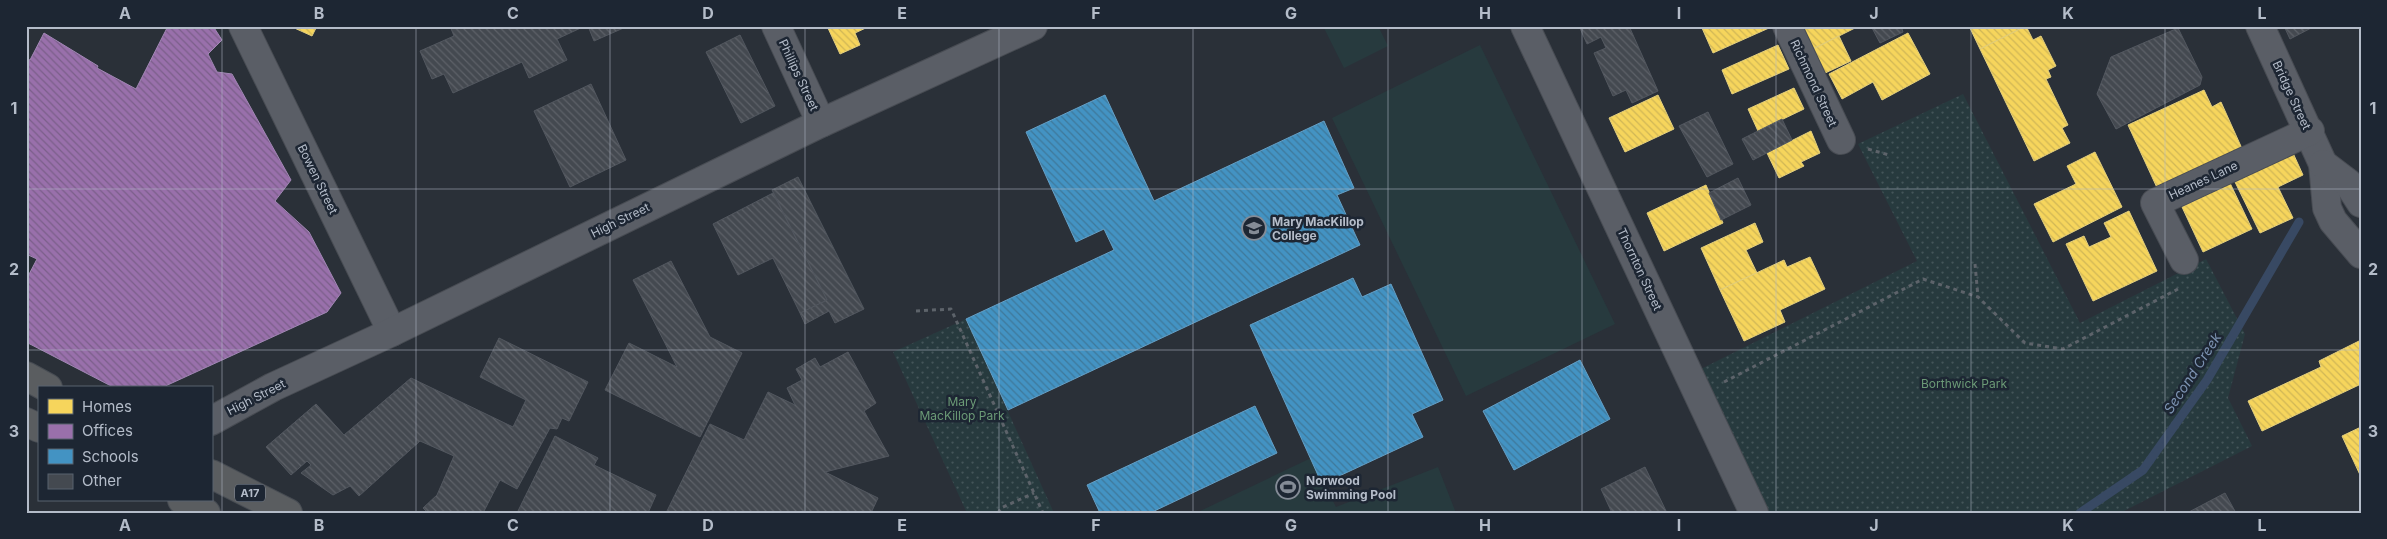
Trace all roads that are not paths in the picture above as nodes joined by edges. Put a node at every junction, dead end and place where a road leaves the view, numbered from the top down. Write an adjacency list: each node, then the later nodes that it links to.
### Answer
1 (243, 26): 14 (street, Bowen Street)
2 (776, 26): 7 (street, Phillips Street)
3 (1033, 26): 7 (street, High Street)
4 (1525, 26): 24 (street, Thornton Street)
5 (1787, 26): 9 (street, Richmond Street)
6 (2260, 26): 8 (street, Bridge Street)
7 (821, 123): 14 (street, High Street)
8 (2310, 132): 10 (street, Bridge Street); 13 (street, Heanes Lane)
9 (1841, 140)
10 (2323, 164): 11 (street); 12 (street, Bridge Street)
11 (2361, 203)
12 (2361, 254)
13 (2184, 260)
14 (392, 332): 17 (street, High Street)
15 (26, 376): 16 (highway)
16 (44, 386)
17 (212, 420)
18 (26, 422): 19 (highway)
19 (38, 428)
20 (212, 475): 23 (highway, A17)
21 (186, 502): 22 (highway)
22 (206, 513)
23 (288, 513)
24 (1754, 513)

